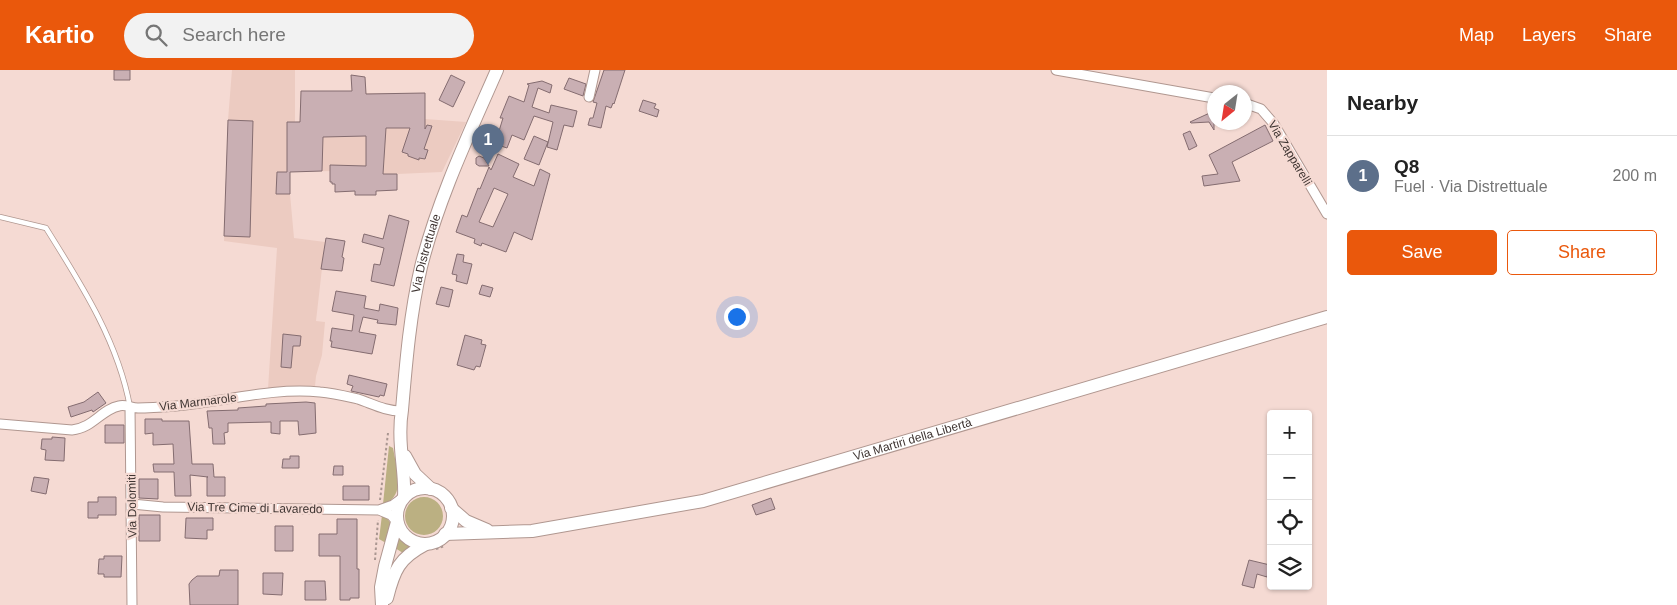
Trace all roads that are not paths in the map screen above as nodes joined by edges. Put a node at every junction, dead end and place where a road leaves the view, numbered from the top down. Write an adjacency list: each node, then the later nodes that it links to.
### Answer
1 (497, 70): 11 (street, Via Distrettuale)
2 (595, 70): 4 (street)
3 (1056, 70): 5 (street)
4 (589, 97)
5 (1207, 97)
6 (1252, 106): 7 (street, Via Zapparelli)
7 (1327, 214)
8 (0, 217): 10 (lane)
9 (1327, 317): 20 (street, Via Martiri della Libertà)
10 (130, 407): 11 (street, Via Marmarole); 12 (street, Via Marmarole); 16 (street, Via Dolomiti)
11 (402, 411): 13 (street, Via Distrettuale)
12 (0, 424)
13 (400, 447): 14 (street); 15 (street, Via Distrettuale)
14 (431, 489): 15 (street); 18 (street)
15 (404, 497): 17 (street, Via Tre Cime di Lavaredo); 19 (street, Via Distrettuale)
16 (132, 504): 17 (street, Via Tre Cime di Lavaredo); 23 (street, Via Dolomiti)
17 (379, 507): 19 (street)
18 (451, 508): 20 (street); 21 (street)
19 (397, 522): 22 (street); 24 (street, Via Distrettuale)
20 (492, 532): 21 (street, Via Martiri della Libertà)
21 (445, 534): 22 (street, Via Distrettuale)
22 (426, 544): 24 (street, Via Distrettuale)
23 (132, 605)
24 (383, 605)

